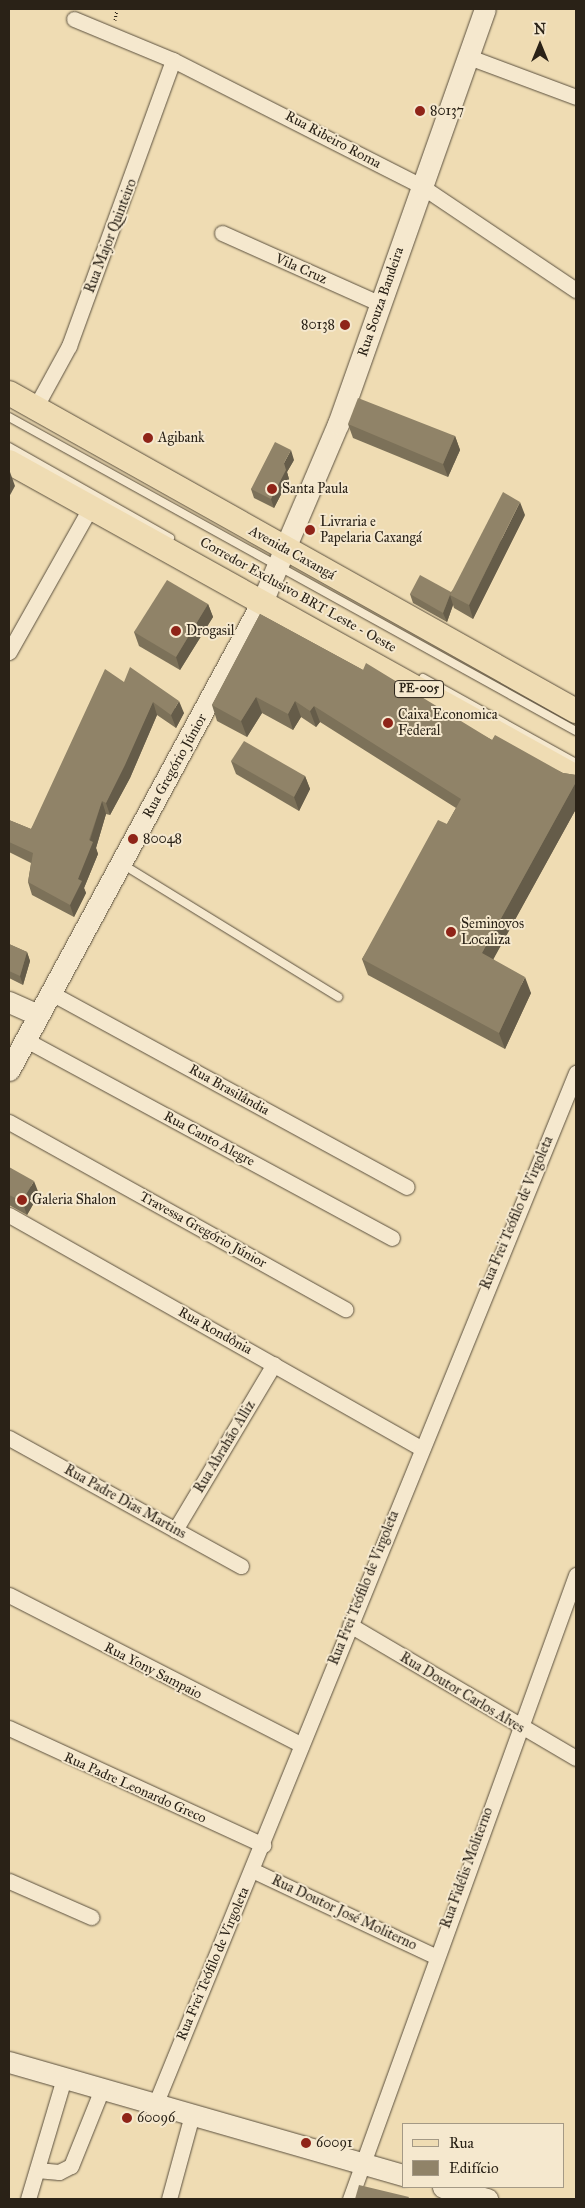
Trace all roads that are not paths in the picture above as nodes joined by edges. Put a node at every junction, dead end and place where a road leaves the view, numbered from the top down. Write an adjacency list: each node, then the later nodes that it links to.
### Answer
1 (485, 9): 3 (main road, Rua Souza Bandeira)
2 (74, 19): 4 (street, Rua Ribeiro Roma)
3 (469, 57): 5 (street); 6 (main road, Rua Souza Bandeira)
4 (172, 60): 6 (street, Rua Ribeiro Roma); 11 (street, Rua Major Quinteiro)
5 (576, 97)
6 (421, 186): 8 (street, Rua Ribeiro Roma); 9 (main road, Rua Souza Bandeira)
7 (222, 233): 9 (street, Vila Cruz)
8 (576, 290)
9 (381, 304): 17 (main road, Rua Souza Bandeira)
10 (9, 393): 11 (main road, Avenida Caxangá)
11 (35, 408): 17 (main road, Avenida Caxangá)
12 (9, 417): 17 (lane, Corredor Exclusivo BRT Leste - Oeste)
13 (9, 447): 16 (lane, Corredor Exclusivo BRT Leste - Oeste)
14 (9, 462): 15 (main road, PE-005)
15 (90, 508): 18 (main road, PE-005); 19 (street)
16 (181, 544)
17 (281, 559): 18 (main road, Rua Souza Bandeira); 21 (main road, Avenida Caxangá); 22 (lane, Corredor Exclusivo BRT Leste - Oeste)
18 (266, 595): 24 (main road, PE-005); 25 (main road, Rua Gregório Júnior)
19 (9, 652)
20 (415, 674): 23 (lane)
21 (576, 711)
22 (576, 732)
23 (576, 763)
24 (576, 776)
25 (122, 864): 26 (main road, Rua Gregório Júnior); 27 (lane)
26 (51, 993): 29 (main road, Rua Gregório Júnior); 34 (street, Rua Brasilândia)
27 (338, 997)
28 (9, 1002): 29 (main road)
29 (38, 1015): 30 (main road, Rua Gregório Júnior)
30 (26, 1040): 31 (main road, Rua Gregório Júnior); 36 (street, Rua Canto Alegre)
31 (9, 1070)
32 (576, 1073): 40 (street, Rua Frei Teófilo de Virgoleta)
33 (9, 1122): 37 (street, Travessa Gregório Júnior)
34 (408, 1187)
35 (9, 1215): 38 (street, Rua Rondônia)
36 (392, 1238)
37 (345, 1309)
38 (274, 1364): 40 (street, Rua Rondônia); 41 (street, Rua Abrahão Alliz)
39 (9, 1438): 41 (street, Rua Padre Dias Martins)
40 (421, 1448): 45 (street, Rua Frei Teófilo de Virgoleta)
41 (175, 1530): 42 (street, Rua Padre Dias Martins)
42 (240, 1566)
43 (576, 1575): 46 (street, Rua Fidélis Moliterno)
44 (9, 1595): 48 (street, Rua Yony Sampaio)
45 (350, 1625): 46 (street, Rua Doutor Carlos Alves); 48 (street, Rua Frei Teófilo de Virgoleta)
46 (518, 1727): 49 (street, Rua Doutor Carlos Alves); 54 (street, Rua Fidélis Moliterno)
47 (9, 1728): 50 (street, Rua Padre Leonardo Greco)
48 (300, 1744): 50 (street, Rua Frei Teófilo de Virgoleta)
49 (576, 1758)
50 (263, 1845): 51 (street, Rua Frei Teófilo de Virgoleta)
51 (252, 1870): 54 (street, Rua Doutor José Moliterno); 58 (street, Rua Frei Teófilo de Virgoleta)
52 (9, 1881): 53 (street)
53 (91, 1917)
54 (436, 1956): 60 (street, Rua Fidélis Moliterno)
55 (9, 2062): 56 (main road)
56 (64, 2078): 57 (main road); 61 (street)
57 (102, 2089): 58 (main road); 61 (street)
58 (155, 2105): 59 (main road)
59 (192, 2115): 60 (main road); 65 (street)
60 (360, 2163): 62 (main road); 66 (street, Rua Fidélis Moliterno)
61 (38, 2170): 64 (street)
62 (402, 2174)
63 (447, 2188): 67 (main road)
64 (28, 2199)
65 (169, 2199)
66 (350, 2199)
67 (486, 2199)

